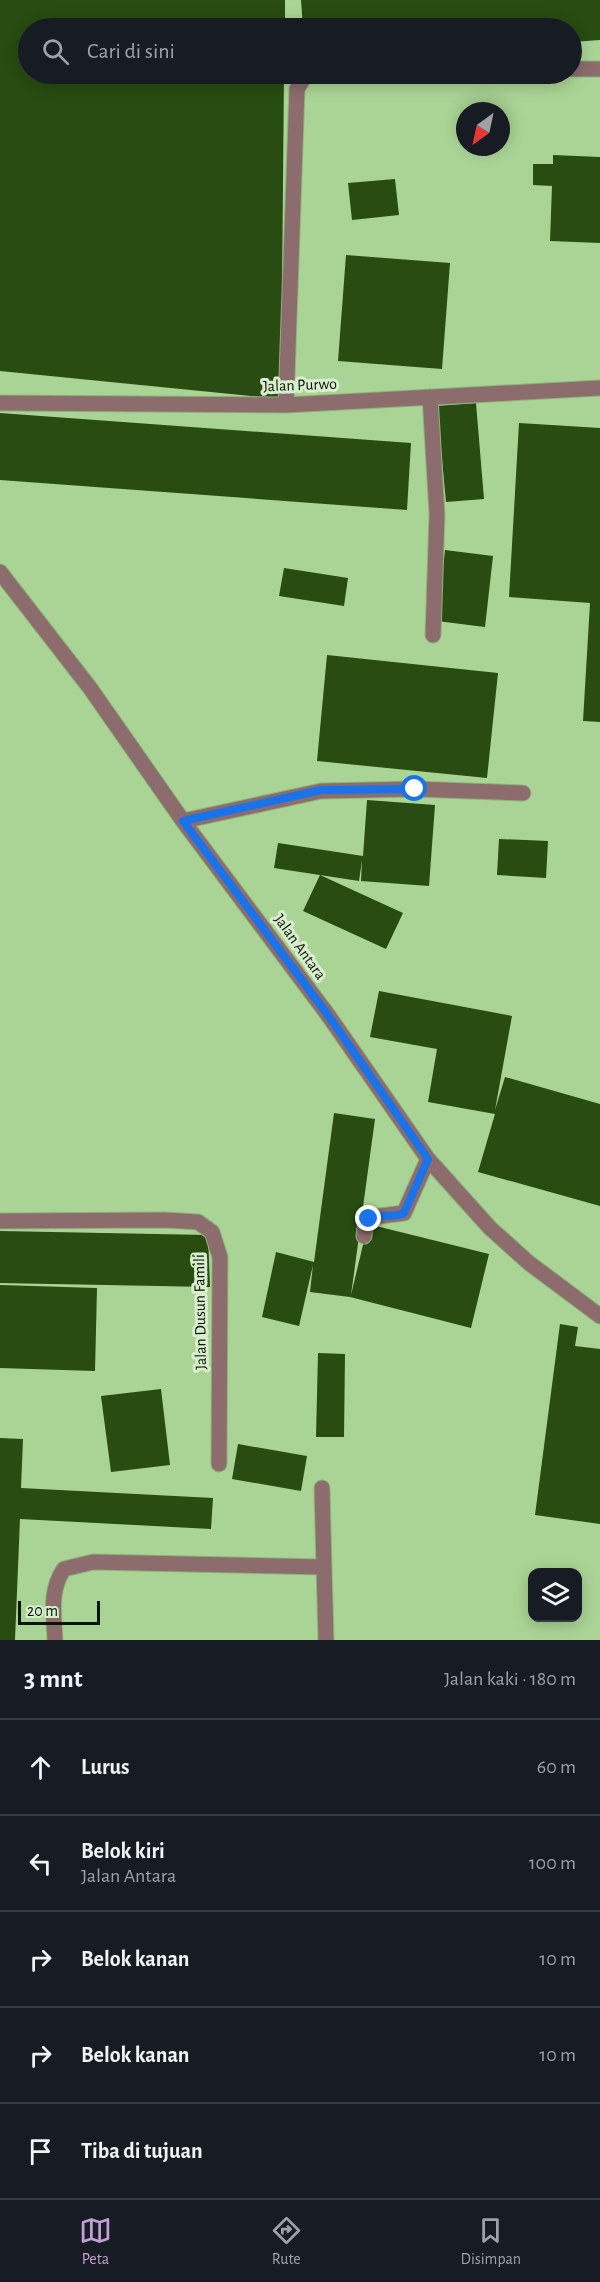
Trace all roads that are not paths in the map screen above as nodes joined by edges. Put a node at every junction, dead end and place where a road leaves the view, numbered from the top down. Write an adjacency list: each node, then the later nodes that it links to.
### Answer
1 (582, 69): 2 (street)
2 (600, 69)
3 (300, 84): 7 (street)
4 (600, 388): 5 (street, Jalan Purwo)
5 (430, 397): 7 (street, Jalan Purwo); 9 (street)
6 (0, 403): 7 (street, Jalan Purwo)
7 (286, 405)
8 (0, 572): 11 (street, Jalan Antara)
9 (433, 635)
10 (523, 792): 11 (street)
11 (183, 821): 12 (street, Jalan Antara)
12 (428, 1159): 14 (street); 15 (street, Jalan Antara)
13 (0, 1221): 16 (street, Jalan Dusun Famili)
14 (364, 1236)
15 (600, 1316)
16 (219, 1464)
17 (322, 1488): 18 (street)
18 (324, 1568): 19 (street); 20 (street)
19 (55, 1640)
20 (326, 1640)

